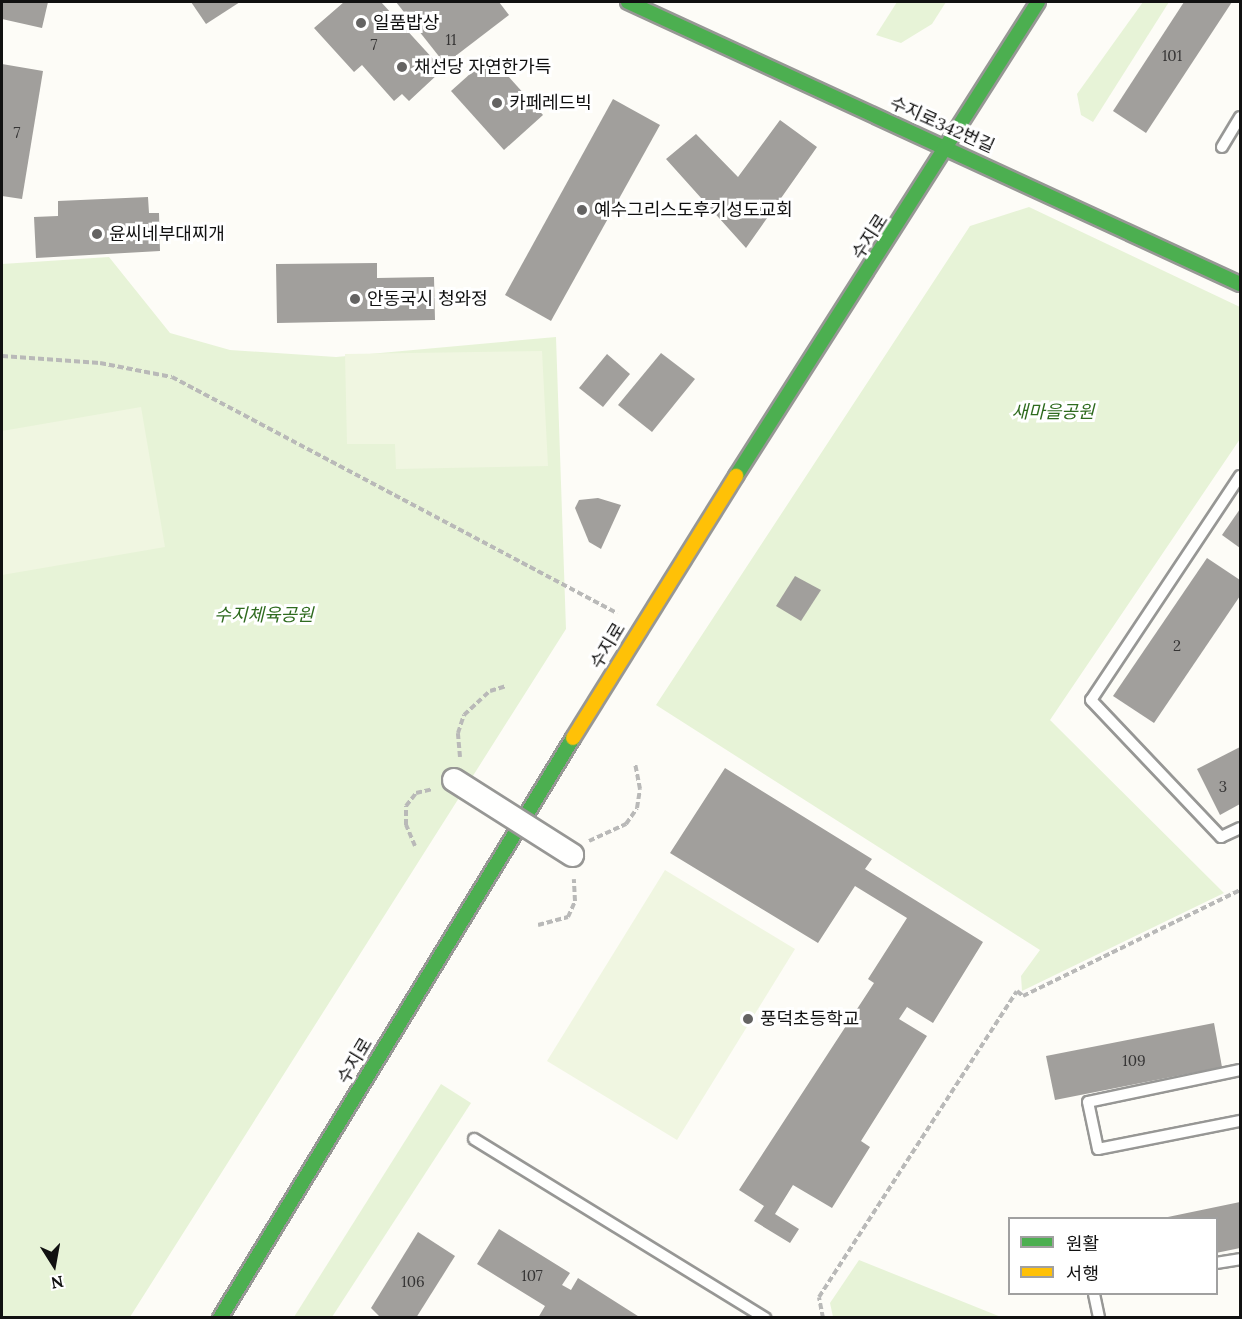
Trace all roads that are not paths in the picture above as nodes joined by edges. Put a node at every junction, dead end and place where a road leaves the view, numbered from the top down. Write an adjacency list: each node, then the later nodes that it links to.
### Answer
1 (628, 2): 4 (main road, 수지로342번길)
2 (1038, 2): 4 (main road, 수지로)
3 (1240, 117): 5 (lane)
4 (948, 145): 6 (main road, 수지로342번길); 17 (main road, 수지로)
5 (1222, 147)
6 (1240, 284)
7 (1240, 476): 9 (lane)
8 (454, 780): 10 (street, bridge)
9 (1240, 828)
10 (572, 855)
11 (1240, 1070): 12 (lane)
12 (1240, 1121)
13 (474, 1139): 18 (lane)
14 (1240, 1259): 15 (lane)
15 (1218, 1263)
16 (1094, 1295): 19 (lane)
17 (220, 1317)
18 (765, 1317)
19 (1099, 1317)

